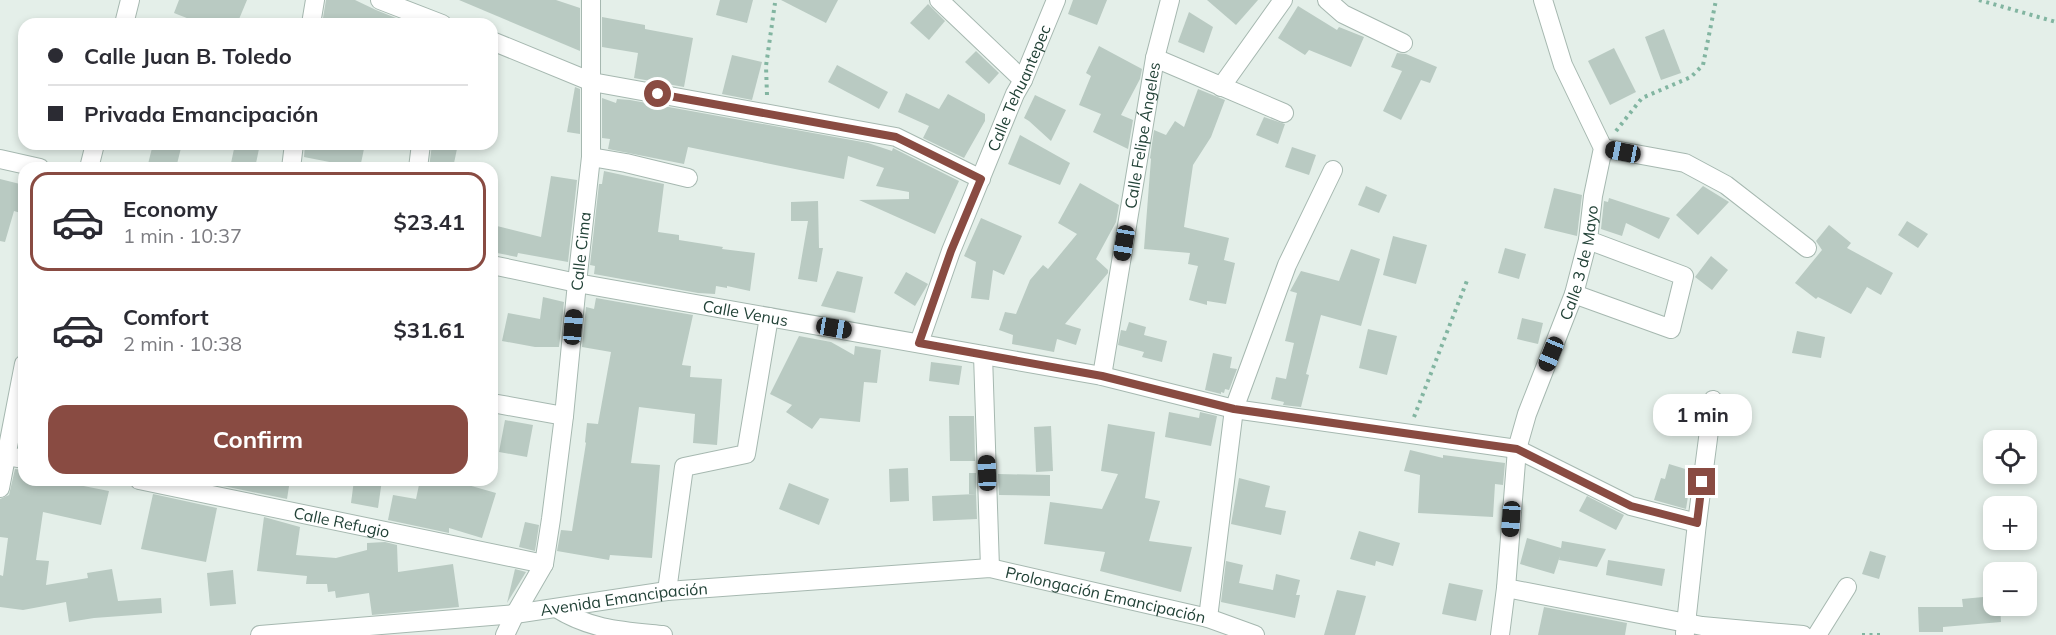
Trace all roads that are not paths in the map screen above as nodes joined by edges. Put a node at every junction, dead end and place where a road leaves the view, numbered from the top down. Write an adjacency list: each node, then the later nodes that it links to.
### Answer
1 (130, 0): 11 (street)
2 (315, 0): 12 (street)
3 (380, 0): 13 (street)
4 (591, 0): 18 (street, Calle Cima)
5 (939, 0): 17 (street)
6 (1056, 0): 17 (street, Calle Tehuantepec)
7 (1170, 0): 16 (street, Calle Felipe Ángeles)
8 (1283, 0): 19 (street)
9 (1327, 0): 14 (street)
10 (1543, 0): 21 (street)
11 (126, 18)
12 (312, 18)
13 (425, 18)
14 (1403, 42)
15 (498, 43): 18 (street)
16 (1155, 58): 19 (street); 36 (street, Calle Felipe Ángeles)
17 (1023, 80): 27 (street, Calle Tehuantepec)
18 (592, 82): 22 (street, Calle Cima); 27 (street)
19 (1221, 87): 20 (street)
20 (1284, 113)
21 (1603, 148): 28 (street, Calle 3 de Mayo); 29 (street)
22 (591, 157): 26 (street); 31 (street, Calle Cima)
23 (0, 159): 24 (street)
24 (18, 163)
25 (1333, 170): 40 (street)
26 (688, 178)
27 (981, 179): 34 (street, Calle Tehuantepec)
28 (1588, 240): 32 (street, Calle 3 de Mayo); 32 (street)
29 (1807, 248)
30 (498, 266): 31 (street, Calle Venus)
31 (577, 283): 33 (street, Calle Venus); 41 (street, Calle Cima)
32 (1574, 294): 42 (street, Calle 3 de Mayo)
33 (769, 317): 34 (street, Calle Venus); 52 (street)
34 (919, 343): 35 (street, Calle Venus)
35 (983, 355): 36 (street, Calle Venus); 49 (street)
36 (1102, 376): 40 (street, Calle Venus)
37 (18, 390): 43 (street)
38 (1713, 400): 47 (street)
39 (498, 404): 41 (street)
40 (1234, 409): 42 (street, Calle Venus); 55 (street)
41 (564, 416): 48 (street, Calle Cima)
42 (1517, 449): 47 (street, Calle Venus); 51 (street, Calle 3 de Mayo)
43 (3, 455): 44 (street); 46 (street)
44 (18, 458)
45 (170, 486): 48 (street, Calle Refugio)
46 (0, 488)
47 (1697, 523): 57 (street)
48 (544, 564): 54 (street, Calle Cima)
49 (990, 568): 52 (street, Avenida Emancipación); 55 (street, Prolongación Emancipación)
50 (1847, 587): 64 (street)
51 (1506, 588): 57 (street); 62 (street, Calle 3 de Mayo)
52 (667, 591): 53 (street, Avenida Emancipación)
53 (556, 608): 54 (street, Avenida Emancipación); 56 (street)
54 (514, 614): 58 (street, Avenida Emancipación); 59 (street, Calle Cima)
55 (1208, 618): 61 (street, Prolongación Emancipación)
56 (572, 627): 60 (street)
57 (1686, 629): 63 (street)
58 (260, 635)
59 (505, 635)
60 (663, 635)
61 (1255, 635)
62 (1500, 635)
63 (1803, 635)
64 (1817, 635)

